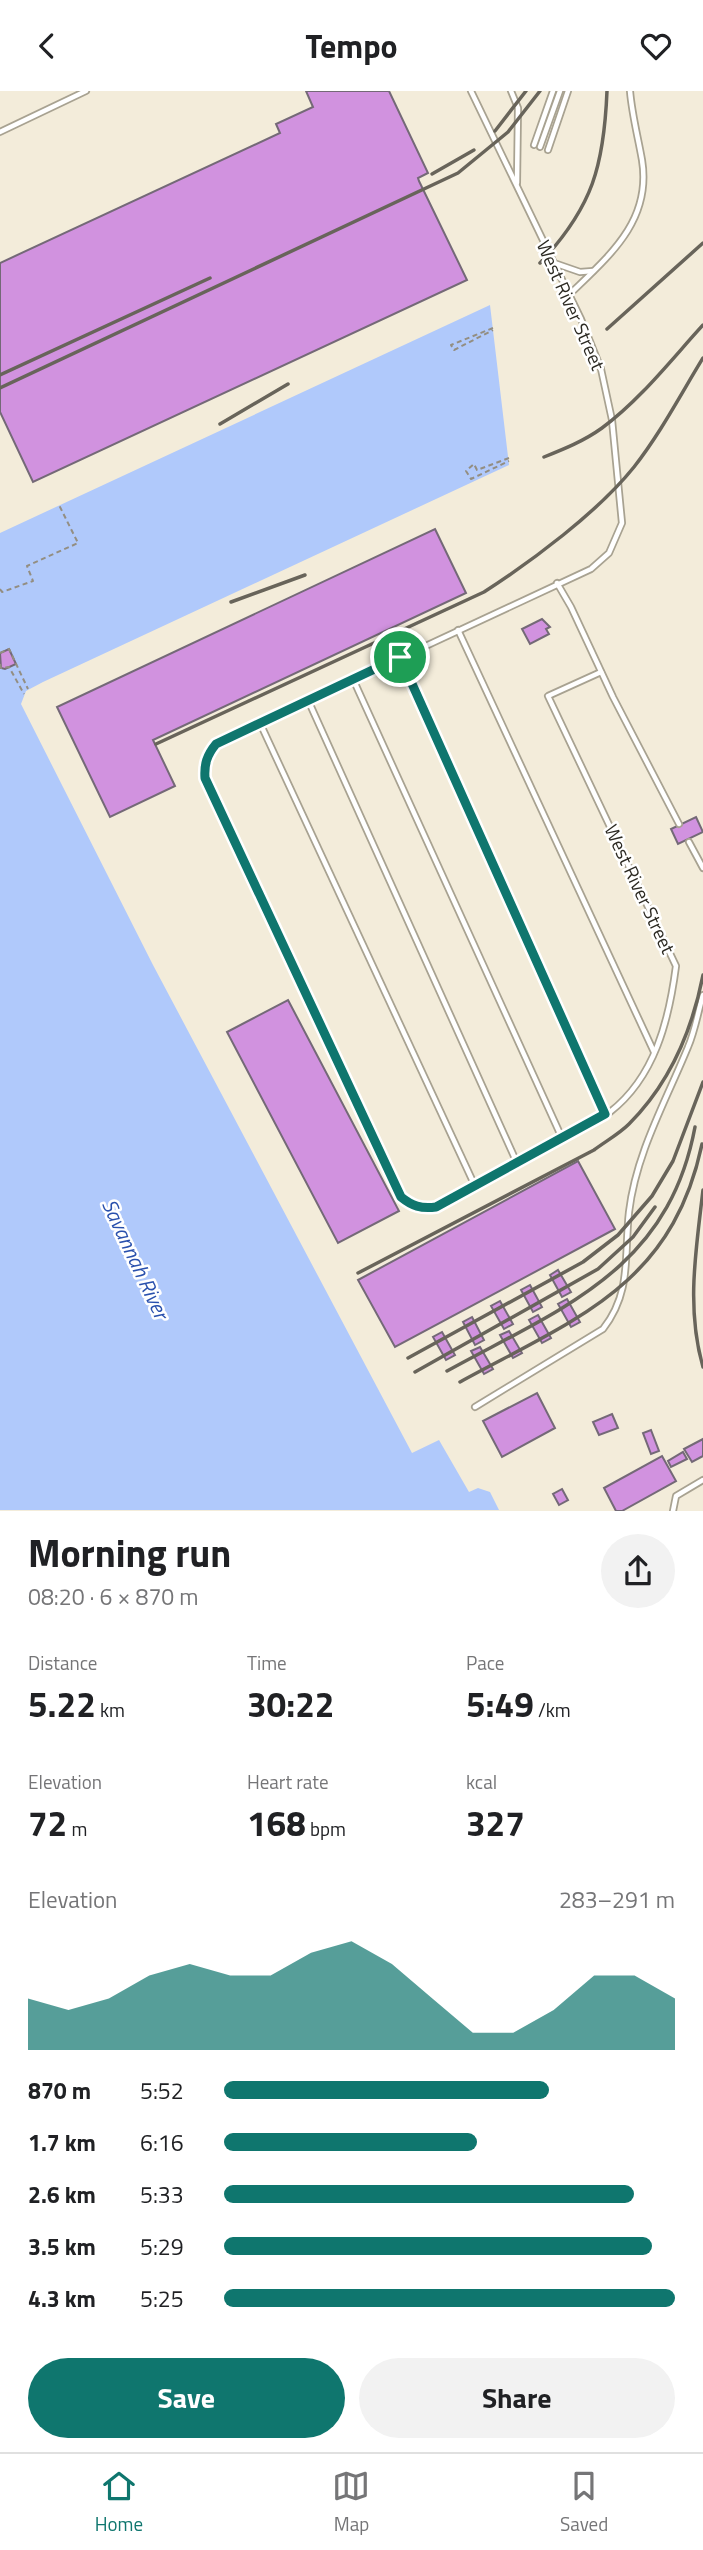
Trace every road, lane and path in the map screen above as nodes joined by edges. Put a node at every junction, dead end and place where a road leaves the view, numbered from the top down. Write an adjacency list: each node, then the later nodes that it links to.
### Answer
1 (86, 91): 8 (lane)
2 (471, 91): 12 (lane, West River Street)
3 (511, 91): 12 (lane)
4 (553, 91): 9 (lane)
5 (561, 91): 10 (lane)
6 (568, 91): 11 (lane)
7 (630, 91): 14 (lane)
8 (0, 132)
9 (534, 145)
10 (540, 148)
11 (548, 150)
12 (518, 188): 13 (lane, West River Street)
13 (554, 263): 14 (lane); 15 (lane, West River Street)
14 (594, 271): 15 (lane)
15 (569, 295): 19 (lane, West River Street)
16 (493, 329): 16 (path)
17 (509, 459): 17 (path)
18 (59, 505): 20 (path)
19 (557, 583): 21 (lane, West River Street); 25 (lane)
20 (0, 589)
21 (458, 631): 23 (lane, West River Street); 35 (lane)
22 (0, 653): 27 (path)
23 (400, 657): 26 (lane, West River Street); 36 (lane)
24 (0, 664): 28 (path)
25 (601, 672): 31 (lane); 35 (lane, West River Street)
26 (353, 679): 29 (lane, West River Street); 37 (lane)
27 (28, 689)
28 (24, 694)
29 (308, 701): 30 (lane, West River Street); 38 (lane)
30 (260, 723): 39 (lane); 39 (lane, West River Street)
31 (679, 824)
32 (689, 842): 33 (lane)
33 (703, 868)
34 (703, 995): 40 (lane)
35 (654, 1053): 36 (lane, West River Street)
36 (605, 1114): 37 (lane, West River Street)
37 (562, 1138): 38 (lane, West River Street)
38 (517, 1163): 39 (lane, West River Street)
39 (475, 1186)
40 (474, 1406)
41 (703, 1480): 42 (lane)
42 (673, 1510)

